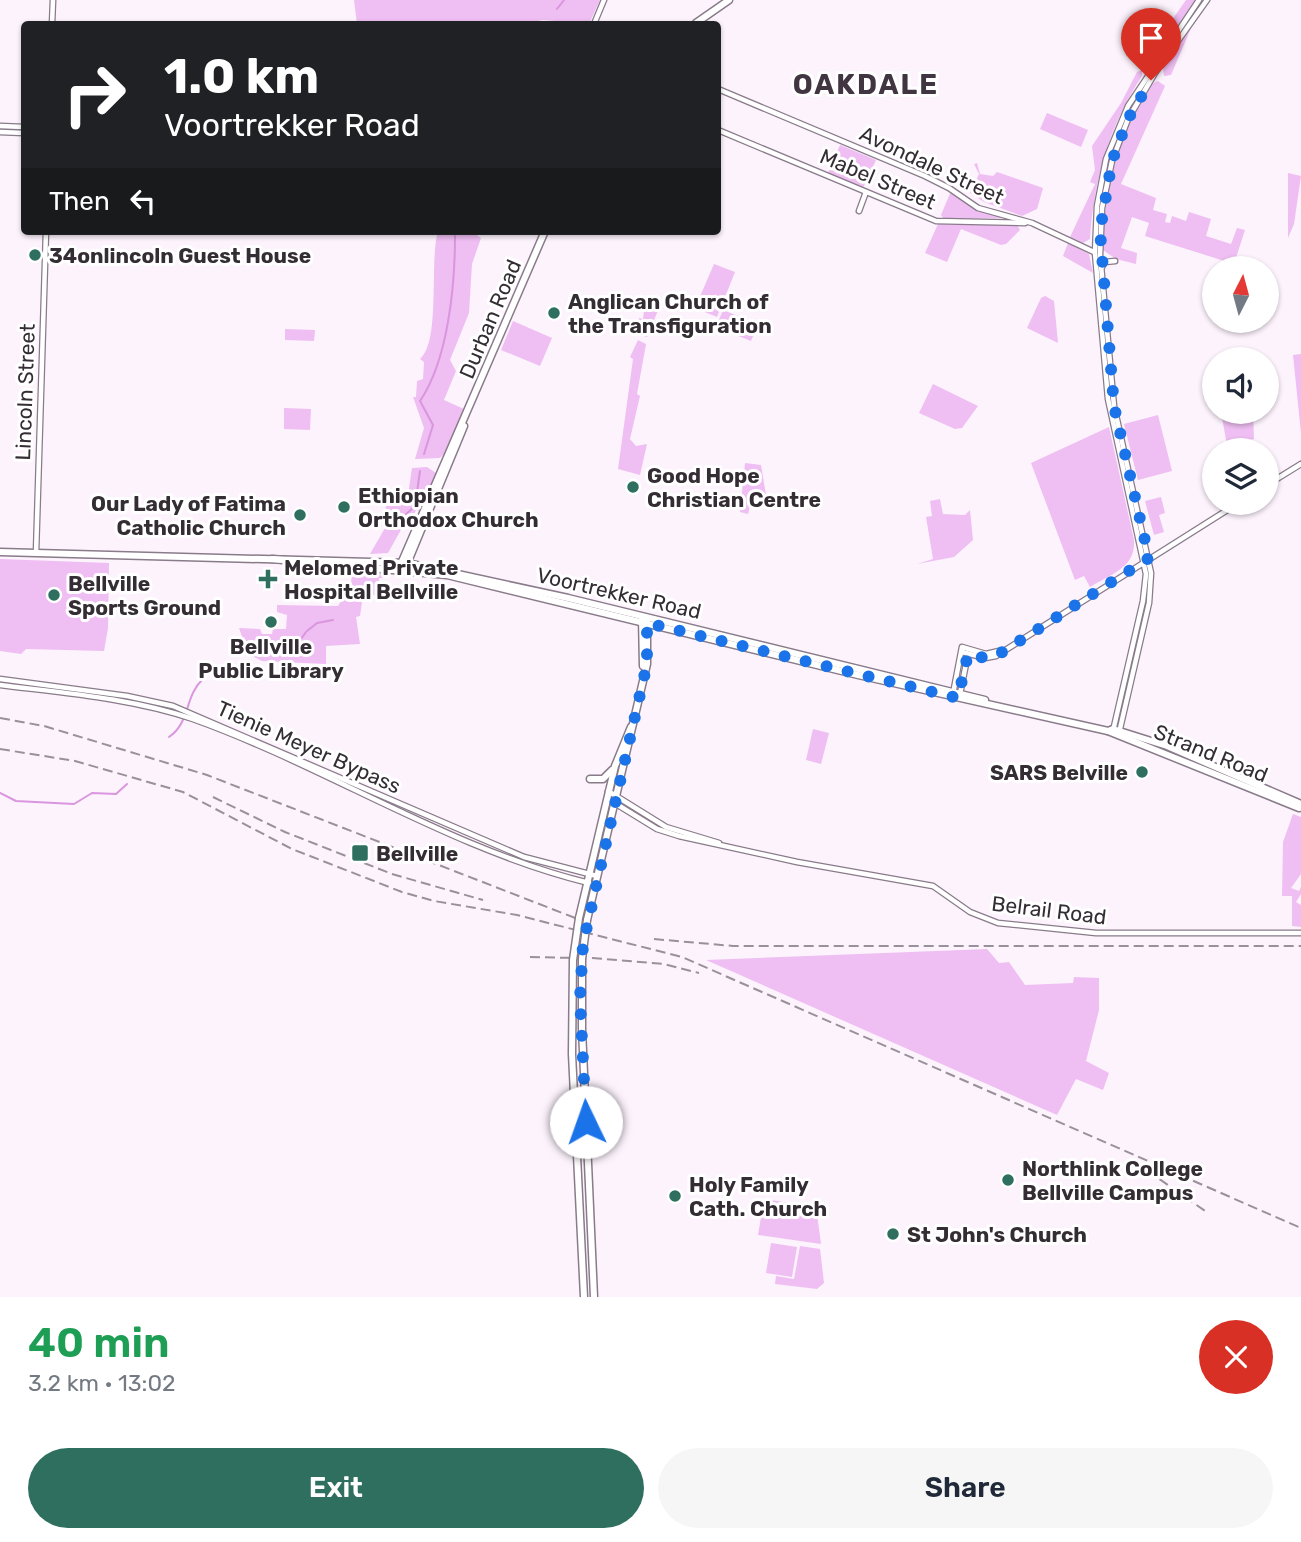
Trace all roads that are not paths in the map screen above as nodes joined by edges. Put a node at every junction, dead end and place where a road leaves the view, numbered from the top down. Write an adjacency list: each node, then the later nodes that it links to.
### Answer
1 (53, 0): 7 (main road)
2 (604, 0): 8 (main road)
3 (722, 0): 9 (main road)
4 (729, 0): 10 (main road)
5 (1199, 0): 22 (main road)
6 (1207, 0): 24 (main road)
7 (52, 21)
8 (595, 21)
9 (698, 21)
10 (699, 21)
11 (721, 90): 19 (main road, Avondale Street)
12 (0, 126): 13 (main road)
13 (21, 127)
14 (721, 131): 17 (main road, Mabel Street)
15 (0, 132): 16 (main road)
16 (21, 133)
17 (866, 192): 18 (main road); 19 (main road, Mabel Street)
18 (859, 211)
19 (1032, 223): 23 (main road, Avondale Street)
20 (46, 235): 31 (main road, Lincoln Street)
21 (543, 235): 33 (main road, Durban Road)
22 (1095, 241): 23 (main road); 24 (main road)
23 (1080, 246): 24 (main road, Avondale Street)
24 (1098, 254): 26 (main road); 32 (main road)
25 (1115, 261): 26 (main road)
26 (1102, 267): 32 (main road)
27 (1301, 464): 28 (main road)
28 (1279, 478)
29 (1219, 515): 32 (main road)
30 (0, 552): 31 (main road, Voortrekker Road)
31 (36, 554): 33 (main road, Voortrekker Road)
32 (1147, 559): 35 (main road); 36 (main road); 40 (main road)
33 (403, 566): 34 (main road, Voortrekker Road)
34 (644, 620): 41 (main road, Voortrekker Road); 42 (main road, Voortrekker Road); 47 (main road)
35 (1139, 643): 40 (main road); 48 (main road)
36 (1006, 648): 38 (main road); 39 (main road)
37 (965, 651): 38 (main road); 39 (main road); 45 (main road)
38 (977, 652): 39 (main road)
39 (992, 657)
40 (1129, 658): 48 (main road)
41 (853, 667): 42 (main road); 45 (main road, Voortrekker Road)
42 (869, 677): 45 (main road, Voortrekker Road)
43 (0, 679): 46 (main road, Tienie Meyer Bypass)
44 (0, 685): 46 (main road, Tienie Meyer Bypass)
45 (956, 695): 48 (main road, Strand Road)
46 (182, 713): 49 (main road, Tienie Meyer Bypass)
47 (632, 725): 52 (main road); 56 (main road)
48 (1114, 733): 50 (main road, Strand Road); 51 (main road, Strand Road)
49 (234, 734): 59 (main road, Tienie Meyer Bypass); 59 (main road, Tienie Meyer Bypass)
50 (1167, 746): 51 (main road); 54 (main road, Strand Road)
51 (1185, 760): 57 (main road, Strand Road)
52 (615, 766): 53 (main road); 55 (main road)
53 (590, 779)
54 (1263, 788): 57 (main road); 58 (main road, Strand Road)
55 (608, 794): 56 (main road, Belrail Road); 59 (main road)
56 (615, 799): 60 (main road); 62 (main road, Belrail Road)
57 (1277, 799): 58 (main road, Strand Road)
58 (1301, 806)
59 (585, 876): 60 (main road, Tienie Meyer Bypass); 61 (main road, Tienie Meyer Bypass); 63 (main road, bridge)
60 (597, 876): 61 (main road)
61 (595, 884): 64 (main road, bridge)
62 (1301, 933)
63 (584, 1297)
64 (594, 1297)

